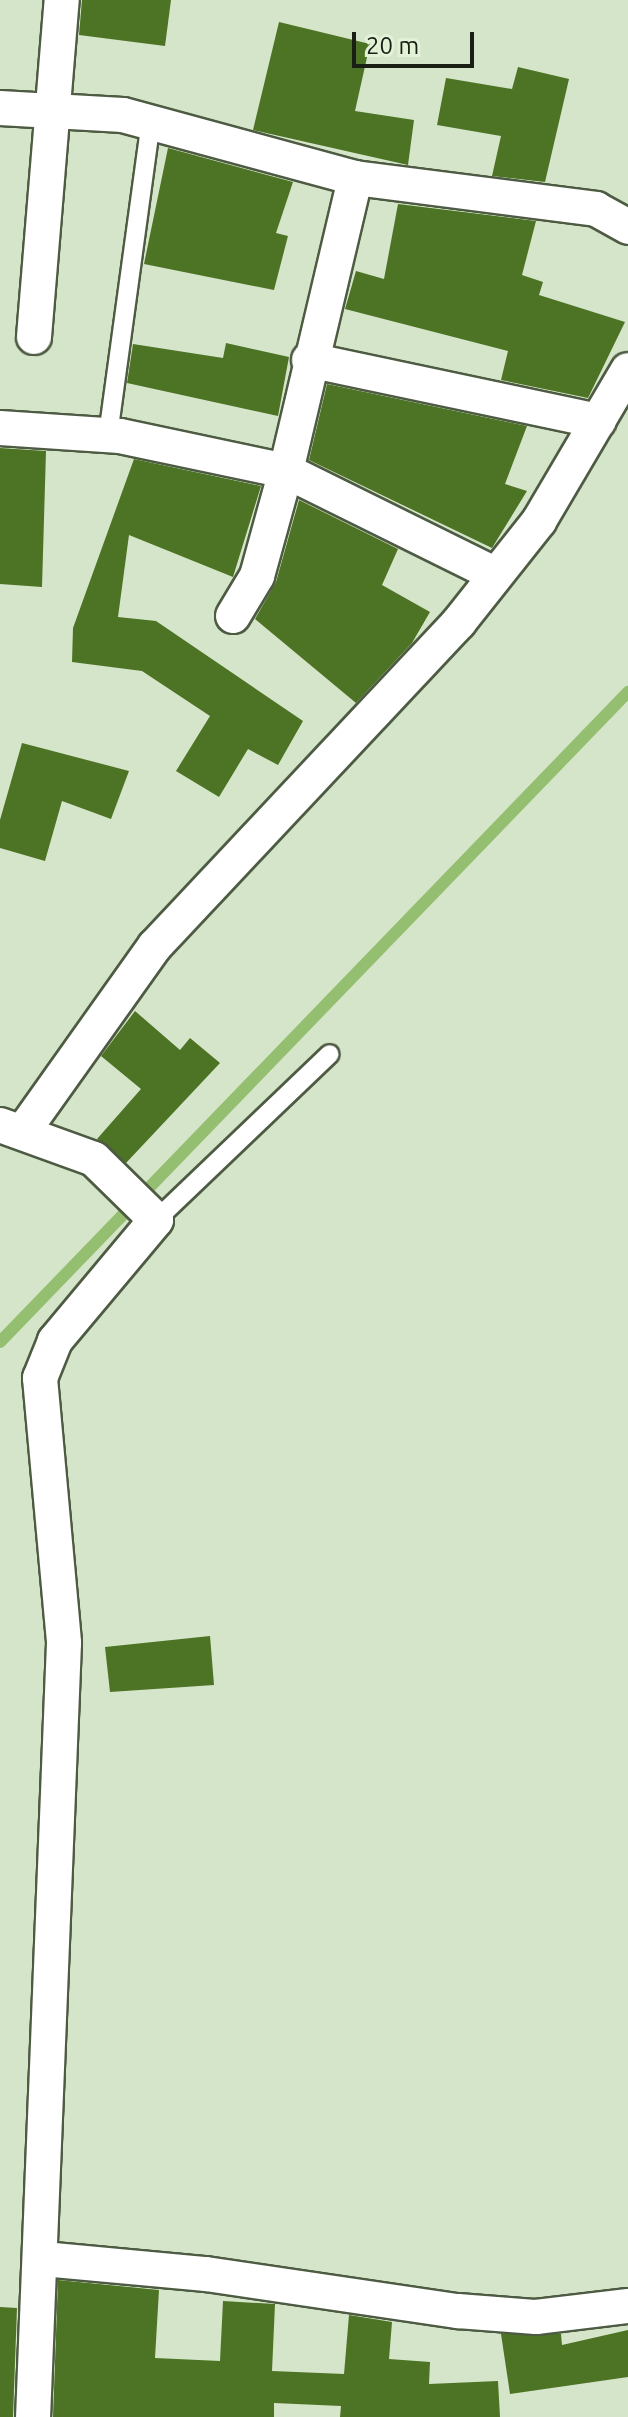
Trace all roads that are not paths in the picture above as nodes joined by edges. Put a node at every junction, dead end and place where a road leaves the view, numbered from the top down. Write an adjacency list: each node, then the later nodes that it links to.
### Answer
1 (62, 0): 3 (street)
2 (0, 108): 3 (street)
3 (55, 109): 4 (street); 7 (street)
4 (151, 122): 5 (street); 12 (lane)
5 (355, 178): 6 (street); 8 (street)
6 (628, 227)
7 (34, 337)
8 (309, 360): 10 (street); 13 (street)
9 (628, 370): 10 (street)
10 (599, 421): 14 (street)
11 (0, 428): 12 (street)
12 (108, 435): 13 (street)
13 (286, 471): 14 (street); 15 (street)
14 (496, 575): 17 (street)
15 (233, 616)
16 (330, 1054): 18 (lane)
17 (12, 1128): 18 (street)
18 (148, 1209): 19 (street)
19 (43, 2259): 20 (street); 21 (street)
20 (628, 2306)
21 (33, 2417)

